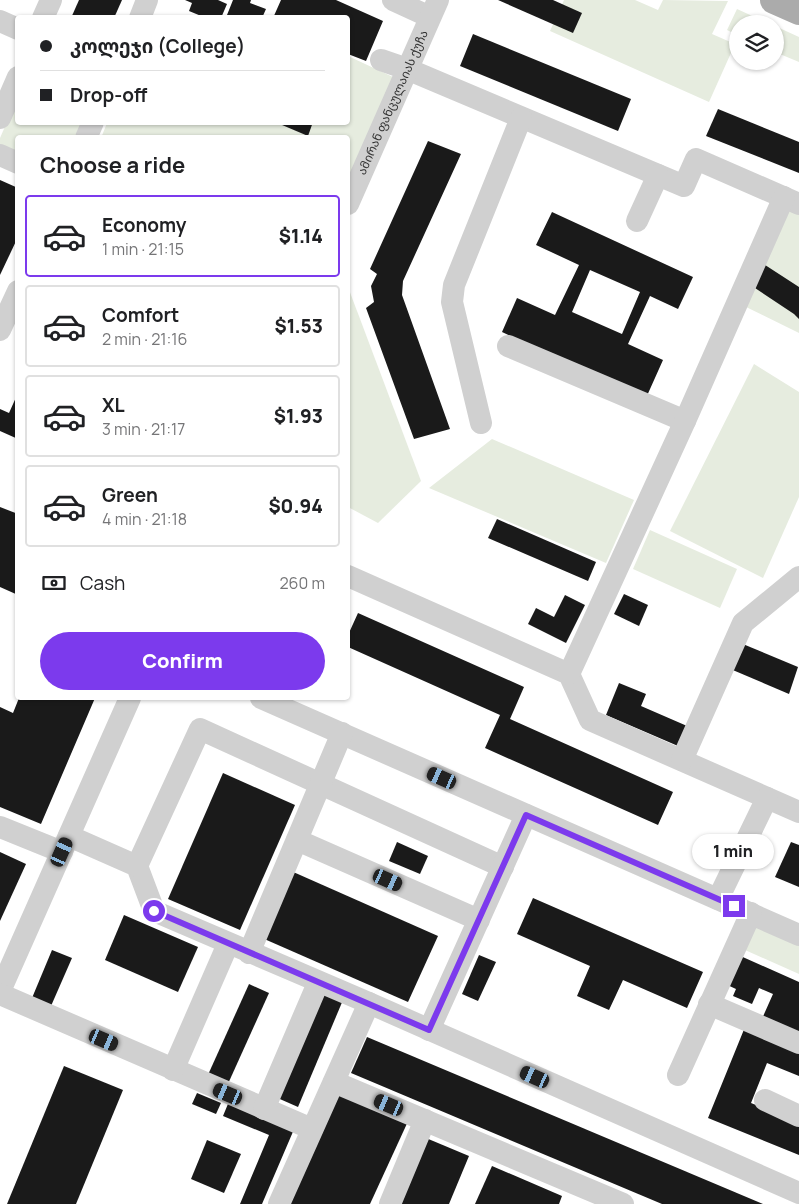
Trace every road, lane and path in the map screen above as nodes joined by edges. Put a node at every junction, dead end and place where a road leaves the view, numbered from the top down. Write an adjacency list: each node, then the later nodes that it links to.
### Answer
1 (51, 0): 7 (street)
2 (147, 0): 8 (street)
3 (393, 0): 5 (street)
4 (774, 0): 6 (main road)
5 (434, 8): 12 (street, ამირან ფანცულაიას ქუჩა)
6 (799, 11)
7 (44, 15)
8 (141, 15)
9 (0, 21): 10 (street)
10 (15, 28)
11 (381, 60): 12 (street)
12 (407, 69): 15 (street); 19 (street, ამირან ფანცულაიას ქუჩა)
13 (15, 84): 14 (street)
14 (0, 118)
15 (521, 118): 18 (street); 26 (street)
16 (0, 156): 17 (street)
17 (15, 162)
18 (658, 175): 20 (street); 21 (street)
19 (350, 199)
20 (791, 200): 25 (street)
21 (637, 221)
22 (15, 298): 23 (street)
23 (0, 330)
24 (508, 346): 25 (street)
25 (685, 421): 29 (street)
26 (481, 423)
27 (799, 577): 34 (street)
28 (350, 578): 29 (street)
29 (570, 674): 34 (street)
30 (129, 700): 41 (street)
31 (271, 700): 32 (street)
32 (292, 704): 33 (street)
33 (342, 733): 35 (street); 38 (street)
34 (682, 760): 36 (street)
35 (320, 784): 40 (street); 42 (street); 43 (street)
36 (767, 798): 37 (street); 44 (street)
37 (799, 812)
38 (526, 815): 43 (street); 44 (street)
39 (0, 827): 41 (street)
40 (296, 840): 46 (street); 49 (street)
41 (65, 844): 42 (street); 51 (street)
42 (137, 866): 48 (street)
43 (503, 867): 46 (street)
44 (718, 899): 45 (street)
45 (750, 913): 47 (street); 53 (street)
46 (479, 920): 54 (street)
47 (799, 935)
48 (228, 944): 49 (street); 56 (street)
49 (249, 953): 50 (street)
50 (318, 983): 52 (street); 60 (street)
51 (0, 993): 56 (street)
52 (368, 1003): 54 (street); 58 (street)
53 (709, 1004): 55 (street); 57 (street)
54 (429, 1030): 64 (street)
55 (799, 1043)
56 (174, 1070): 60 (street)
57 (678, 1075)
58 (334, 1082): 62 (street); 63 (street)
59 (765, 1100): 61 (street)
60 (264, 1109): 63 (street)
61 (799, 1116)
62 (425, 1120): 66 (street); 67 (street)
63 (312, 1129): 65 (street)
64 (799, 1193)
65 (279, 1204)
66 (390, 1204)
67 (623, 1204)

